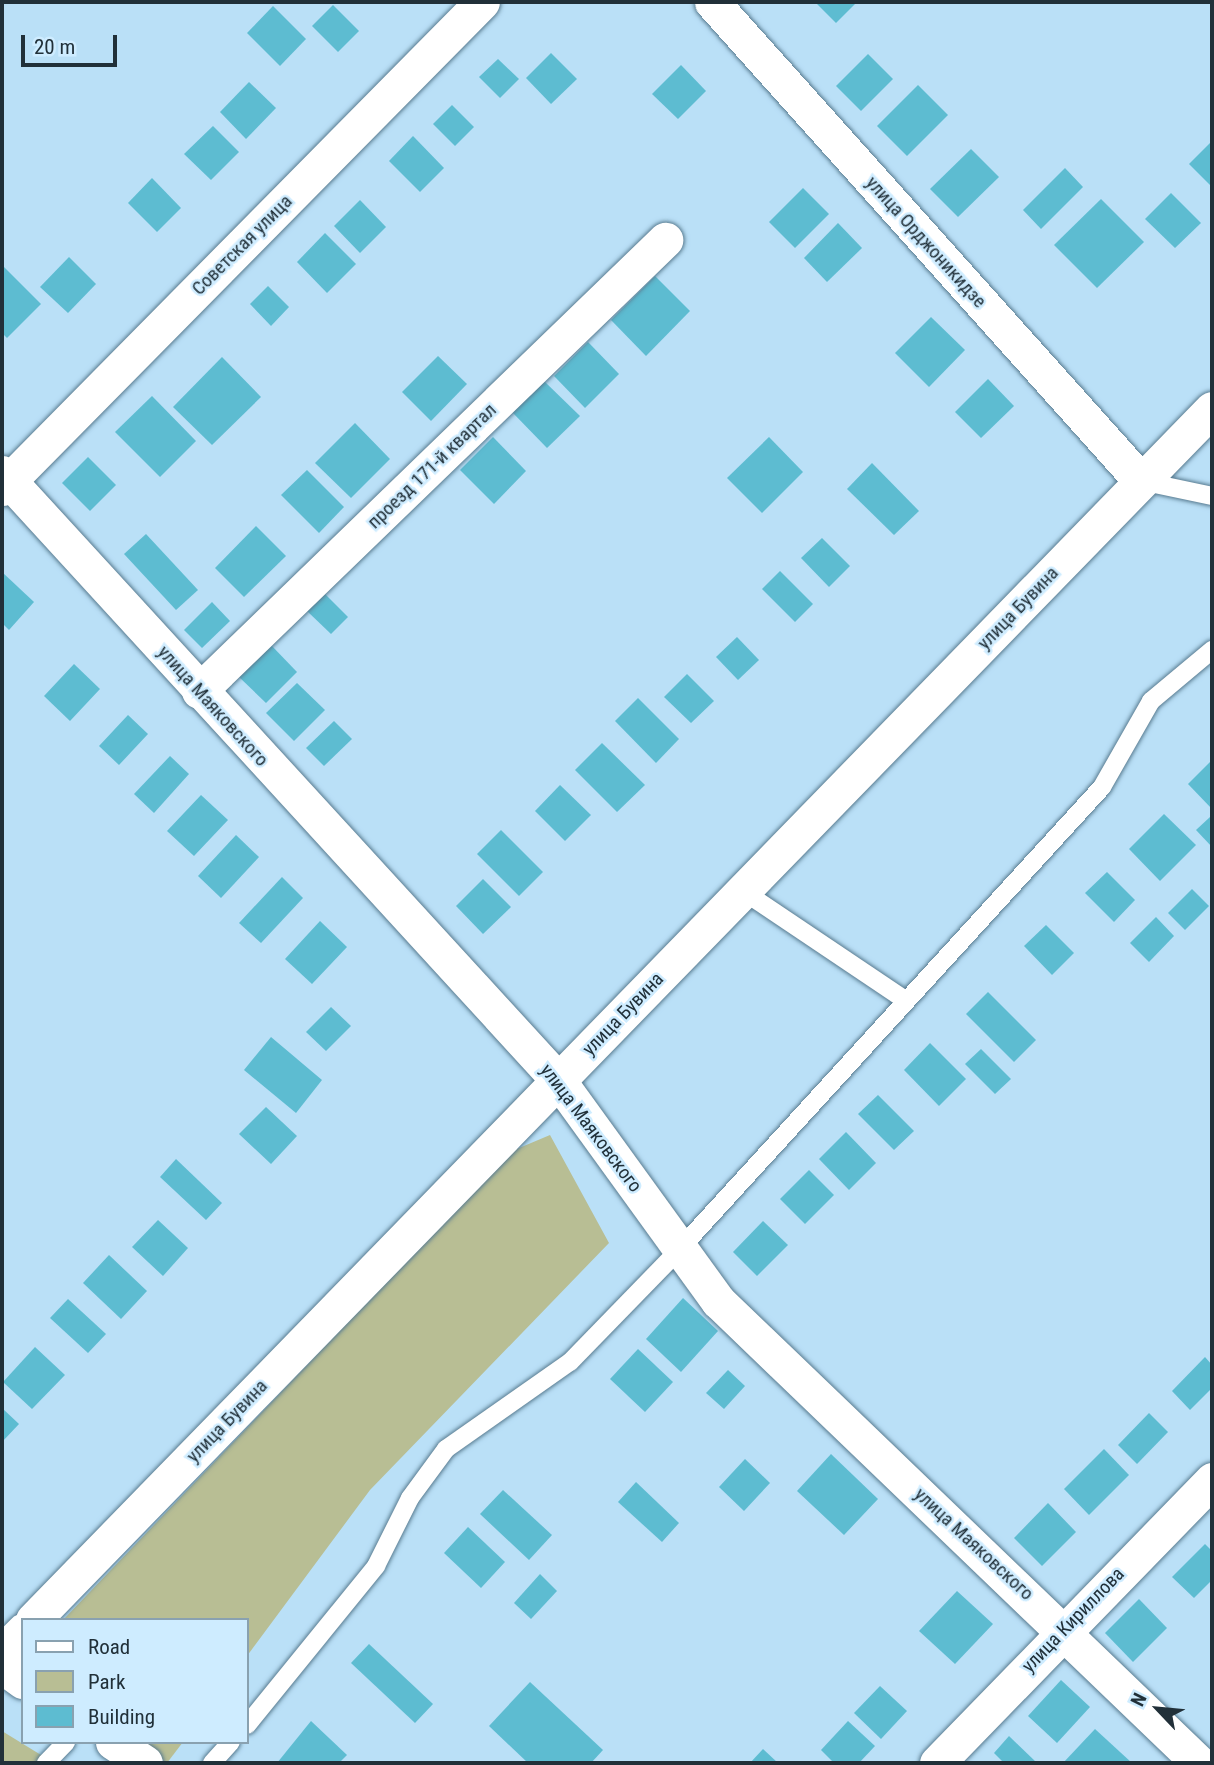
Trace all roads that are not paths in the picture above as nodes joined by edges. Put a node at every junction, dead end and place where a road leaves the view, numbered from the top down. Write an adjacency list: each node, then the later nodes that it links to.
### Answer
1 (482, 2): 5 (street, Советская улица)
2 (712, 2): 6 (street, улица Орджоникидзе)
3 (665, 240): 9 (street, проезд 171-й квартал)
4 (1212, 409): 6 (street, улица Бувина)
5 (4, 480): 9 (street, улица Маяковского)
6 (1141, 481): 7 (lane); 10 (street, улица Бувина)
7 (1212, 496)
8 (1212, 650): 11 (lane)
9 (199, 691): 12 (street, улица Маяковского)
10 (743, 891): 11 (lane); 12 (street, улица Бувина)
11 (904, 999): 13 (lane)
12 (558, 1080): 13 (street, улица Маяковского); 15 (street, улица Бувина)
13 (677, 1252): 16 (street, улица Маяковского); 21 (lane)
14 (1212, 1480): 16 (street, улица Кириллова)
15 (35, 1618)
16 (1063, 1628): 28 (street, улица Кириллова); 29 (street, улица Маяковского)
17 (21, 1633): 18 (street)
18 (2, 1652)
19 (2, 1666): 20 (street)
20 (21, 1680)
21 (248, 1724)
22 (64, 1744): 25 (lane)
23 (116, 1744): 26 (street)
24 (229, 1744): 27 (lane)
25 (46, 1763)
26 (145, 1763)
27 (212, 1763)
28 (937, 1763)
29 (1199, 1763)

